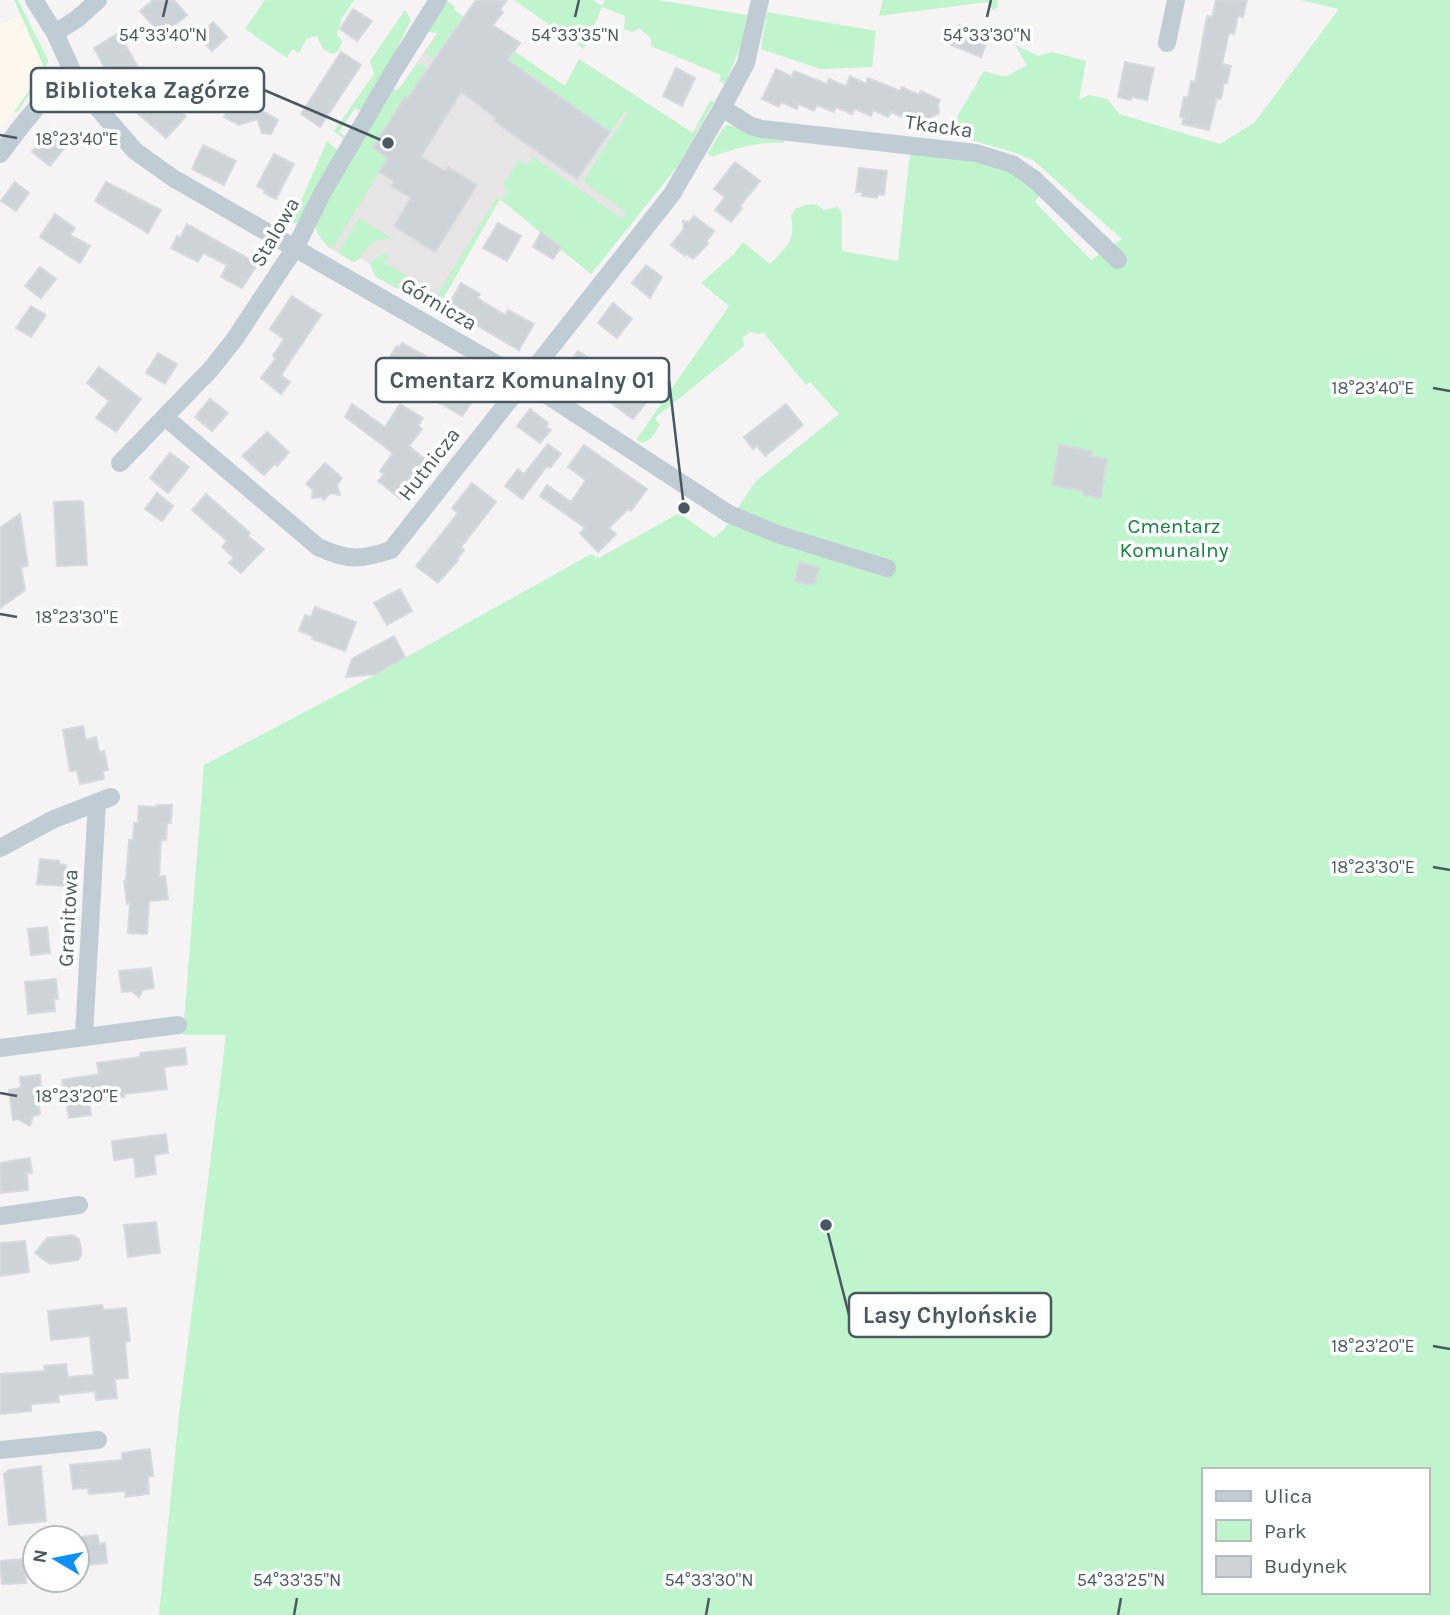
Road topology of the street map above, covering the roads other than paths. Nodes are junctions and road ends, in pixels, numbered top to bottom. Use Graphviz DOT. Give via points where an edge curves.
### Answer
graph roads {
  1 [pos="34,0"];
  2 [pos="98,0"];
  3 [pos="438,0"];
  4 [pos="760,0"];
  5 [pos="1176,0"];
  6 [pos="55,33"];
  7 [pos="1167,43"];
  8 [pos="74,75"];
  9 [pos="722,108"];
  10 [pos="0,154"];
  11 [pos="295,248"];
  12 [pos="1118,260"];
  13 [pos="524,380"];
  14 [pos="166,418"];
  15 [pos="120,463"];
  16 [pos="887,568"];
  17 [pos="0,848"];
  18 [pos="178,1025"];
  19 [pos="85,1036"];
  20 [pos="0,1048"];
  21 [pos="79,1205"];
  22 [pos="0,1216"];
  23 [pos="98,1440"];
  24 [pos="0,1450"];
  1 -- 6 [label="street, Górnicza"];
  2 -- 6 [label="street"];
  3 -- 11 [label="street, Stalowa" via="323,192"];
  4 -- 9 [label="street, Hutnicza" via="746,63"];
  5 -- 7 [label="street"];
  6 -- 8 [label="street, Górnicza"];
  8 -- 10 [label="street" via="33,110"];
  8 -- 11 [label="street, Górnicza" via="109,124 135,150 173,178"];
  9 -- 12 [label="street, Tkacka" via="762,129 976,153 1012,164 1034,179"];
  9 -- 13 [label="street, Hutnicza" via="672,194"];
  11 -- 13 [label="street, Górnicza"];
  11 -- 14 [label="street, Stalowa" via="234,340"];
  13 -- 14 [label="street, Hutnicza" via="391,550 363,559 318,547"];
  13 -- 16 [label="street, Górnicza" via="729,514"];
  14 -- 15 [label="street, Stalowa"];
  17 -- 19 [label="street, Granitowa" via="54,818 104,799"];
  18 -- 19 [label="street"];
  19 -- 20 [label="street"];
  21 -- 22 [label="street"];
  23 -- 24 [label="street"];
}
